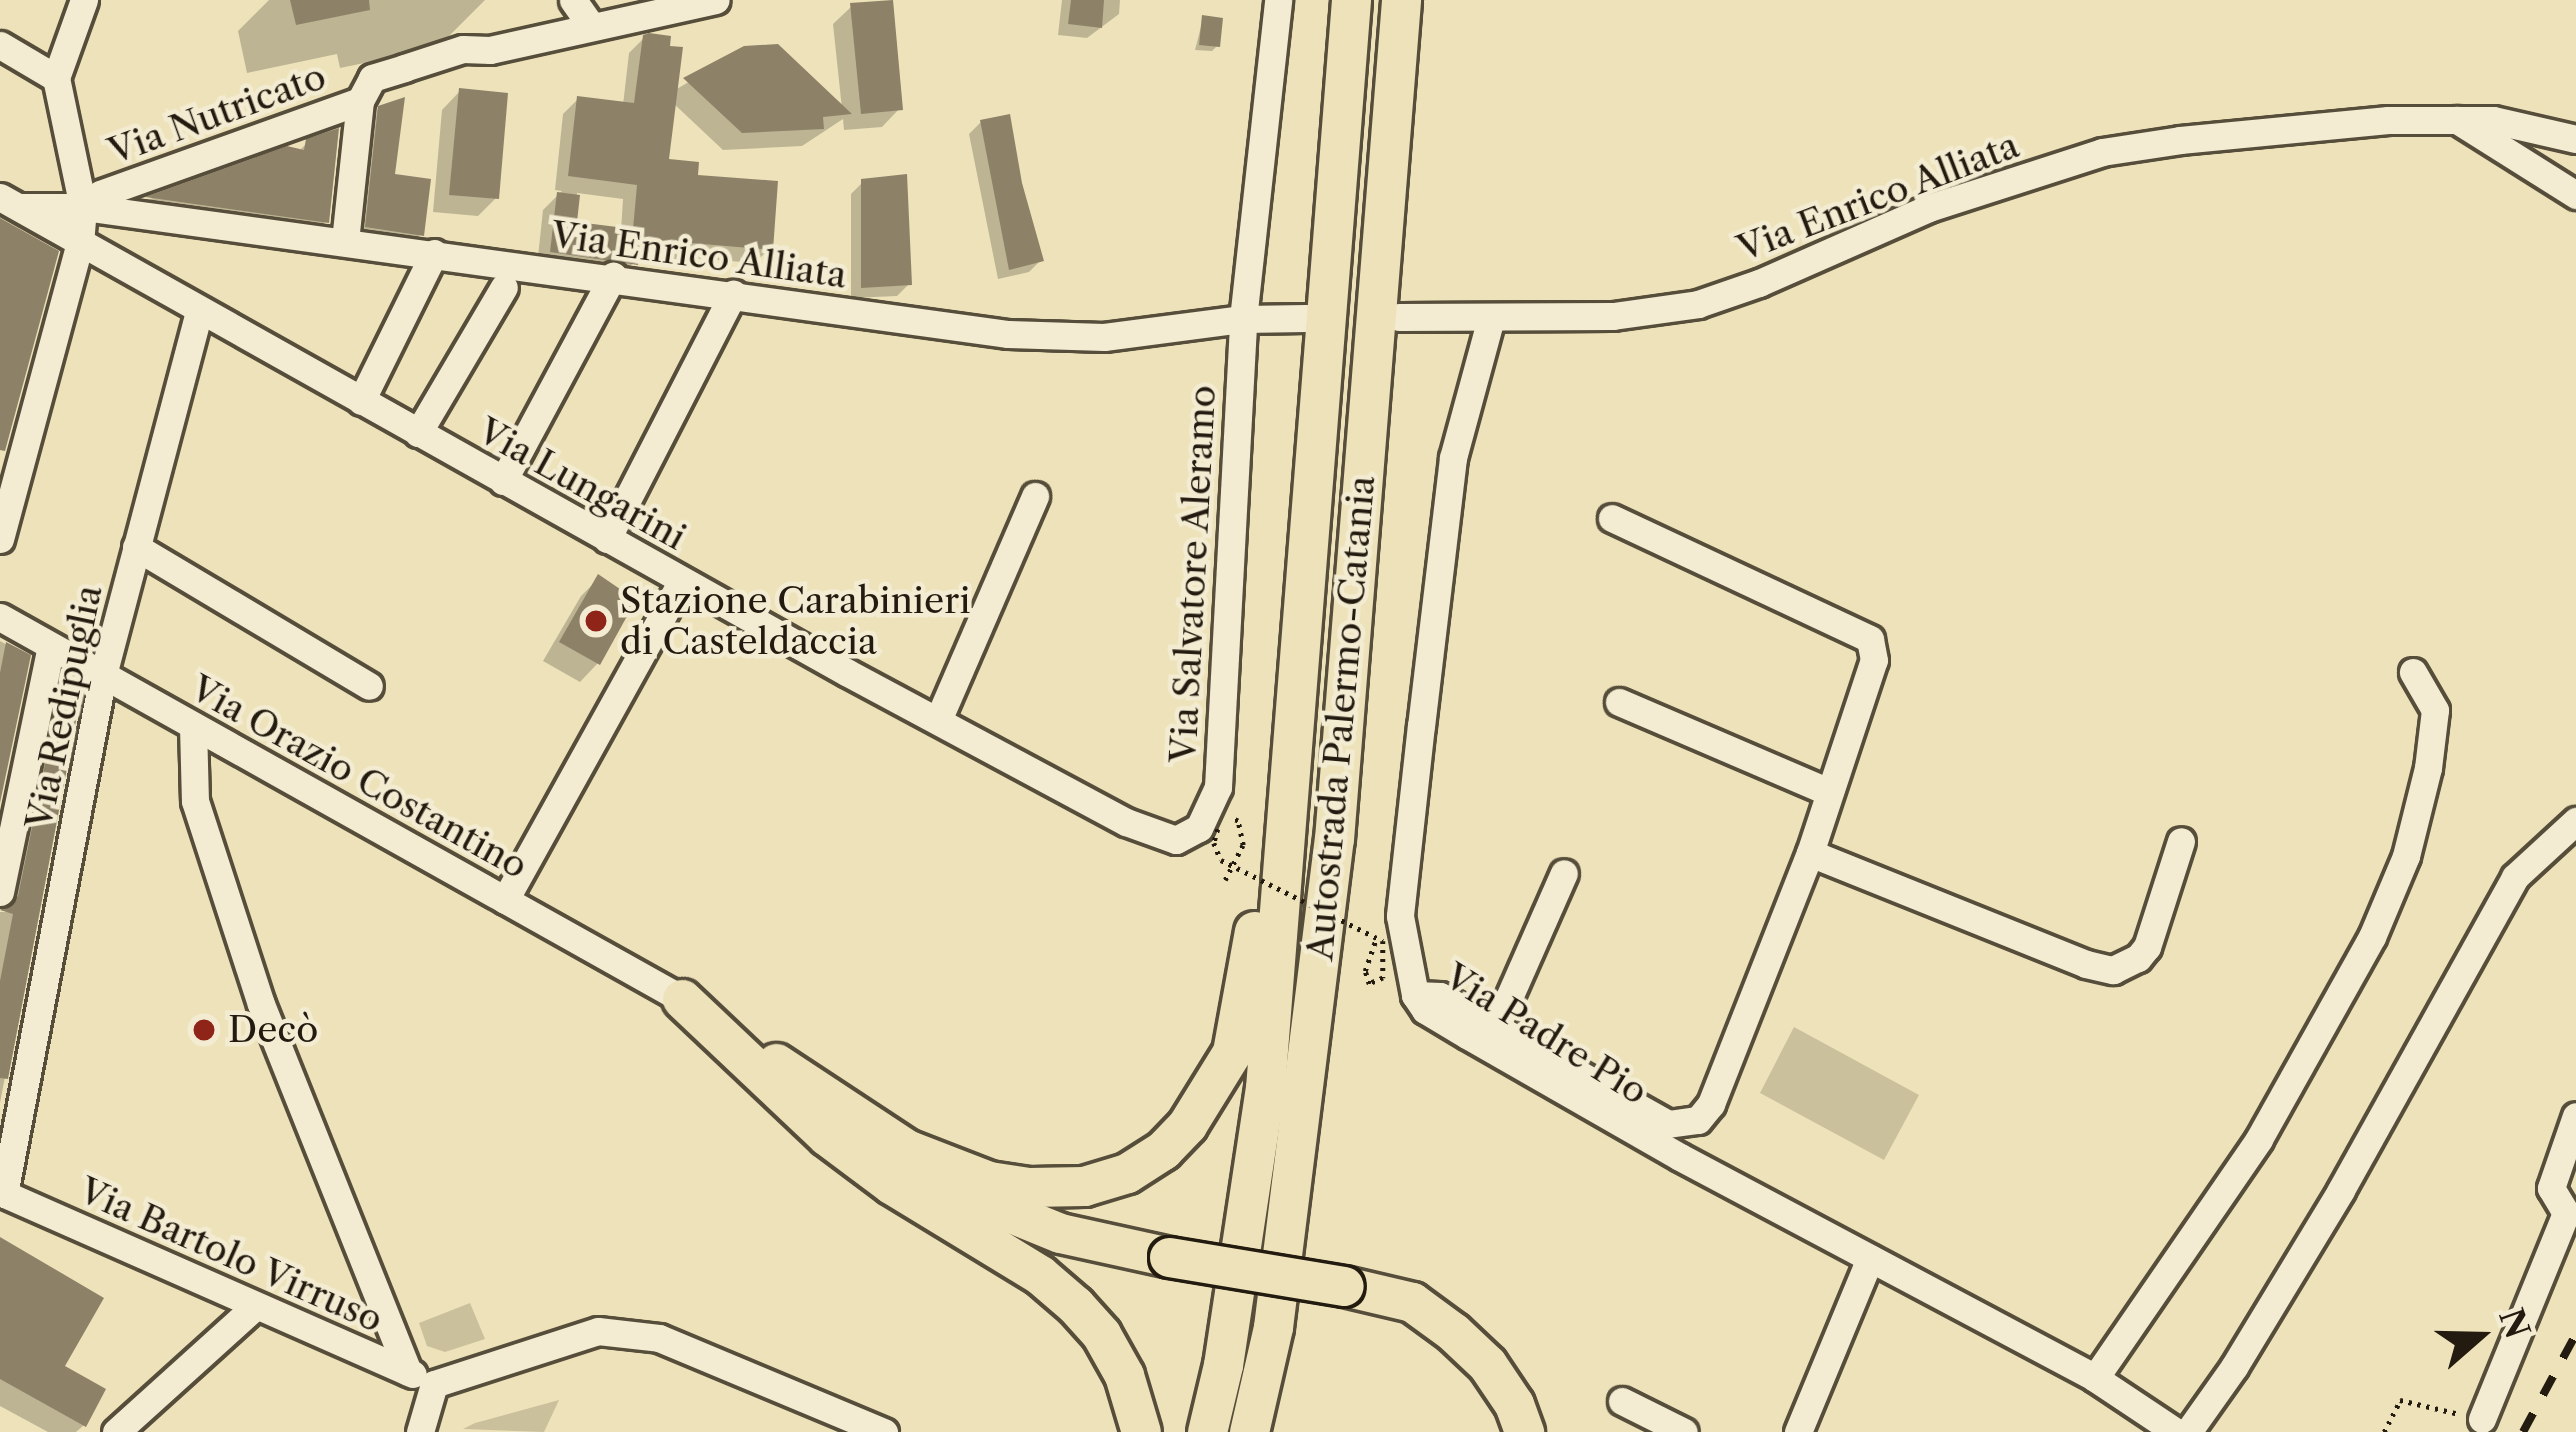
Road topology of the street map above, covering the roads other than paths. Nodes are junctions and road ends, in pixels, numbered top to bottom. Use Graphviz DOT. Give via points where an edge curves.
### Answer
graph roads {
  1 [pos="84,0"];
  2 [pos="573,0"];
  3 [pos="716,0"];
  4 [pos="1278,0"];
  5 [pos="1351,0"];
  6 [pos="1401,0"];
  7 [pos="591,26"];
  8 [pos="0,45"];
  9 [pos="56,78"];
  10 [pos="360,101"];
  11 [pos="2458,120"];
  12 [pos="2576,139"];
  13 [pos="2576,195"];
  14 [pos="8,202"];
  15 [pos="83,207"];
  16 [pos="345,241"];
  17 [pos="80,243"];
  18 [pos="434,253"];
  19 [pos="613,276"];
  20 [pos="504,286"];
  21 [pos="733,294"];
  22 [pos="199,310"];
  23 [pos="1399,317"];
  24 [pos="1306,318"];
  25 [pos="1491,318"];
  26 [pos="1243,319"];
  27 [pos="361,401"];
  28 [pos="1369,416"];
  29 [pos="418,433"];
  30 [pos="503,482"];
  31 [pos="1035,496"];
  32 [pos="1612,518"];
  33 [pos="0,539"];
  34 [pos="607,539"];
  35 [pos="136,548"];
  36 [pos="682,581"];
  37 [pos="1308,600"];
  38 [pos="0,617"];
  39 [pos="51,646"];
  40 [pos="2413,672"];
  41 [pos="103,675"];
  42 [pos="369,686"];
  43 [pos="1619,702"];
  44 [pos="939,718"];
  45 [pos="193,726"];
  46 [pos="1827,791"];
  47 [pos="2576,821"];
  48 [pos="1208,828"];
  49 [pos="2181,841"];
  50 [pos="1810,853"];
  51 [pos="1564,874"];
  52 [pos="0,892"];
  53 [pos="505,900"];
  54 [pos="1415,995"];
  55 [pos="682,999"];
  56 [pos="1496,1027"];
  57 [pos="2576,1116"];
  58 [pos="902,1148"];
  59 [pos="2,1193"];
  60 [pos="1870,1258"];
  61 [pos="254,1307"];
  62 [pos="421,1378"];
  63 [pos="2095,1378"];
  64 [pos="1622,1401"];
  65 [pos="2482,1419"];
  66 [pos="1802,1430"];
  67 [pos="116,1432"];
  68 [pos="420,1432"];
  69 [pos="884,1432"];
  70 [pos="1141,1432"];
  71 [pos="1207,1432"];
  72 [pos="1249,1432"];
  73 [pos="1272,1432"];
  74 [pos="1523,1432"];
  75 [pos="1684,1432"];
  76 [pos="2176,1432"];
  77 [pos="2188,1432"];
  1 -- 9 [label="street"];
  2 -- 7 [label="street"];
  3 -- 7 [label="street, Via Nutricato"];
  4 -- 26 [label="street, Via Salvatore Aleramo"];
  5 -- 37 [label="highway, Autostrada Palermo-Catania"];
  6 -- 28 [label="highway, Autostrada Palermo-Catania"];
  7 -- 10 [label="street, Via Nutricato" via="463,49 372,78"];
  8 -- 9 [label="street"];
  9 -- 15 [label="street"];
  10 -- 15 [label="street, Via Nutricato" via="100,194"];
  10 -- 16 [label="street"];
  11 -- 12 [label="street, Via Enrico Alliata"];
  11 -- 13 [label="street"];
  11 -- 25 [label="street, Via Enrico Alliata" via="2389,120 2102,152 1929,208 1698,304 1613,316"];
  14 -- 15 [label="street, Via Enrico Alliata"];
  14 -- 17 [label="street, Via Lungarini"];
  15 -- 16 [label="street, Via Enrico Alliata"];
  15 -- 17 [label="street"];
  16 -- 18 [label="street, Via Enrico Alliata"];
  17 -- 22 [label="street, Via Lungarini"];
  17 -- 33 [label="street"];
  18 -- 19 [label="street, Via Enrico Alliata"];
  18 -- 27 [label="street"];
  19 -- 21 [label="street, Via Enrico Alliata"];
  19 -- 30 [label="street"];
  20 -- 29 [label="street"];
  21 -- 26 [label="street, Via Enrico Alliata" via="1009,334 1104,338"];
  21 -- 34 [label="street"];
  22 -- 27 [label="street, Via Lungarini"];
  22 -- 35 [label="street, Via Redipuglia"];
  23 -- 25 [label="street, Via Enrico Alliata"];
  24 -- 26 [label="street, Via Enrico Alliata"];
  25 -- 54 [label="street, Via Padre Pio" via="1453,458 1421,725 1400,916"];
  26 -- 48 [label="street, Via Salvatore Aleramo" via="1218,787"];
  27 -- 29 [label="street, Via Lungarini"];
  28 -- 72 [label="highway, Autostrada Palermo-Catania" via="1334,838 1273,1327"];
  28 -- 73 [label="highway" via="1371,557 1354,838 1294,1326"];
  29 -- 30 [label="street, Via Lungarini"];
  30 -- 34 [label="street, Via Lungarini"];
  31 -- 44 [label="street"];
  32 -- 46 [label="street" via="1870,639 1874,659"];
  34 -- 36 [label="street, Via Lungarini"];
  35 -- 41 [label="street, Via Redipuglia"];
  35 -- 42 [label="street"];
  36 -- 44 [label="street, Via Lungarini"];
  36 -- 53 [label="street"];
  37 -- 58 [label="highway" via="1232,1052 1187,1125 1127,1174 1084,1186 989,1181"];
  37 -- 71 [label="highway, Autostrada Palermo-Catania" via="1265,1088"];
  38 -- 39 [label="street, Via Orazio Costantino"];
  39 -- 41 [label="street, Via Orazio Costantino"];
  39 -- 52 [label="street"];
  40 -- 63 [label="street" via="2435,710 2428,768 2406,856 2372,937 2259,1139"];
  41 -- 45 [label="street, Via Orazio Costantino"];
  41 -- 59 [label="street, Via Redipuglia"];
  43 -- 46 [label="street"];
  44 -- 48 [label="street, Via Lungarini" via="1156,837 1176,840"];
  45 -- 53 [label="street, Via Orazio Costantino"];
  45 -- 62 [label="street" via="195,801 254,982"];
  46 -- 50 [label="street"];
  47 -- 77 [label="street" via="2515,877 2342,1190"];
  49 -- 50 [label="street" via="2146,947 2113,970"];
  50 -- 56 [label="street" via="1698,1120 1668,1124"];
  51 -- 56 [label="street"];
  53 -- 55 [label="street, Via Orazio Costantino"];
  54 -- 56 [label="street" via="1440,996"];
  54 -- 60 [label="street, Via Padre Pio" via="1467,1035"];
  55 -- 58 [label="highway"];
  55 -- 70 [label="highway" via="827,1136 1075,1305 1124,1376"];
  57 -- 65 [label="street" via="2551,1188 2566,1213"];
  58 -- 74 [label="highway, bridge" via="991,1205 1060,1233 1412,1302 1487,1364"];
  59 -- 61 [label="street, Via Bartolo Virruso"];
  60 -- 63 [label="street, Via Padre Pio"];
  60 -- 66 [label="street"];
  61 -- 62 [label="street, Via Bartolo Virruso"];
  61 -- 67 [label="street"];
  62 -- 68 [label="street"];
  62 -- 69 [label="street" via="598,1331 658,1338"];
  63 -- 76 [label="street, Via Padre Pio"];
  64 -- 75 [label="street"];
}
